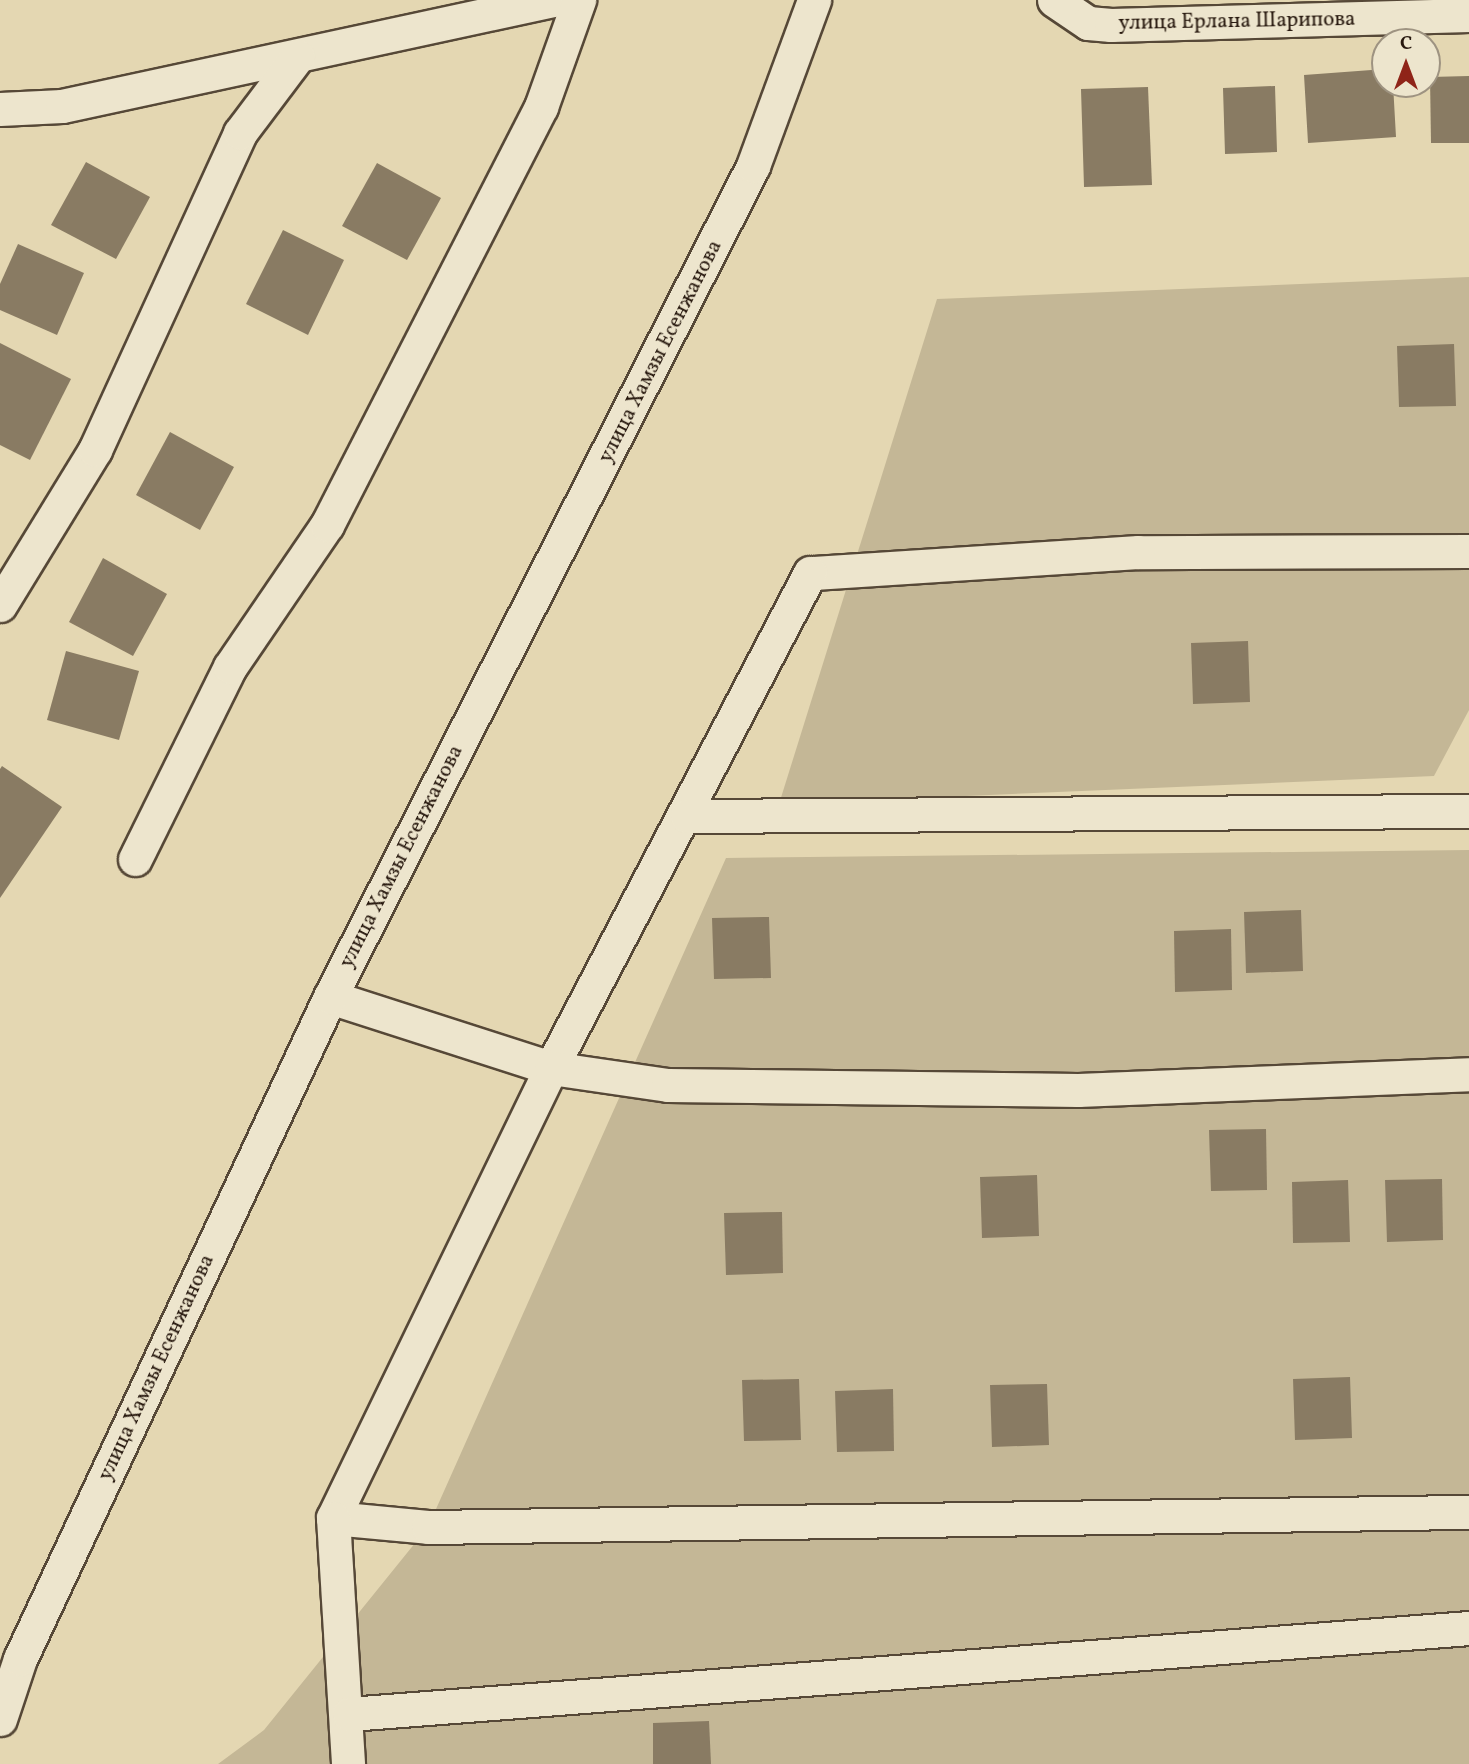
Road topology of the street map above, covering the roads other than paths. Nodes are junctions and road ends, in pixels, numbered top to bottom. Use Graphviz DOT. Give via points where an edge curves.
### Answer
graph roads {
  1 [pos="554,0"];
  2 [pos="579,0"];
  3 [pos="814,0"];
  4 [pos="1054,0"];
  5 [pos="1469,15"];
  6 [pos="298,56"];
  7 [pos="0,109"];
  8 [pos="1469,551"];
  9 [pos="0,606"];
  10 [pos="1469,811"];
  11 [pos="687,816"];
  12 [pos="135,859"];
  13 [pos="330,997"];
  14 [pos="551,1068"];
  15 [pos="1469,1074"];
  16 [pos="1469,1512"];
  17 [pos="332,1518"];
  18 [pos="1469,1628"];
  19 [pos="349,1714"];
  20 [pos="0,1719"];
  21 [pos="348,1764"];
  1 -- 6 [label="street"];
  2 -- 12 [label="street" via="541,107 327,525 230,667"];
  3 -- 13 [label="street, улица Хамзы Есенжанова" via="753,166"];
  4 -- 5 [label="street, улица Ерлана Шарипова" via="1087,23 1111,24"];
  6 -- 7 [label="street" via="62,106"];
  6 -- 9 [label="street" via="240,133 95,450"];
  8 -- 11 [label="street" via="1138,552 810,573"];
  10 -- 11 [label="street"];
  11 -- 14 [label="street"];
  13 -- 14 [label="street"];
  13 -- 20 [label="street, улица Хамзы Есенжанова" via="20,1659"];
  14 -- 15 [label="street" via="668,1085 1078,1090"];
  14 -- 17 [label="street"];
  16 -- 17 [label="street" via="428,1527"];
  17 -- 19 [label="street"];
  18 -- 19 [label="street"];
  19 -- 21 [label="street"];
}
